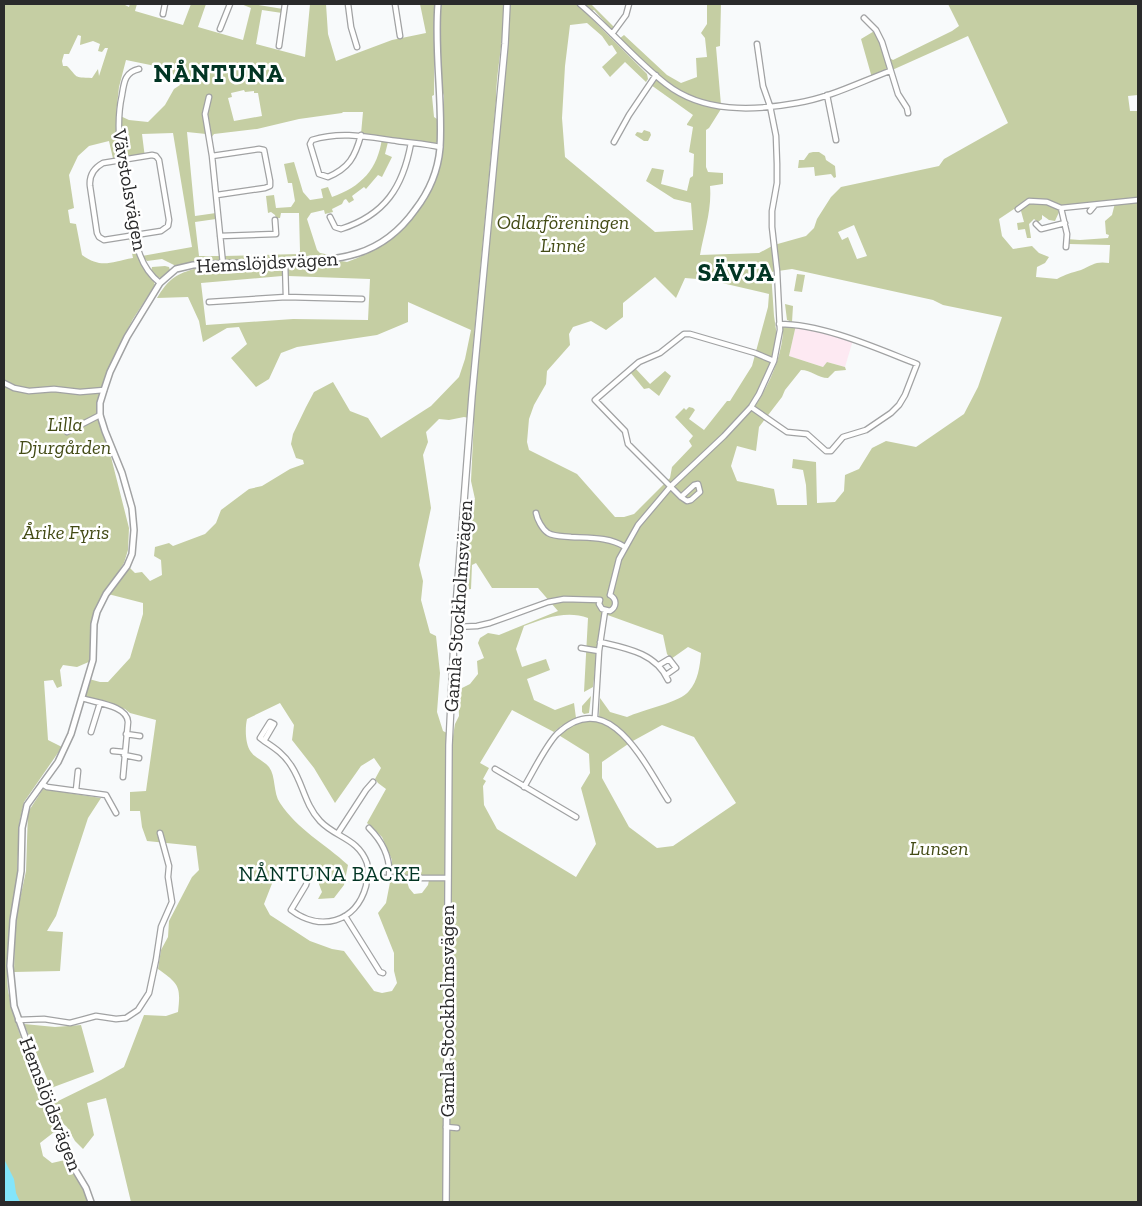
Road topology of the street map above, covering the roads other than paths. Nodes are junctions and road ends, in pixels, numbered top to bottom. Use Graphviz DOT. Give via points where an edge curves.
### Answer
graph roads {
  1 [pos="165,4"];
  2 [pos="230,4"];
  3 [pos="285,4"];
  4 [pos="348,4"];
  5 [pos="395,4"];
  6 [pos="438,4"];
  7 [pos="506,4"];
  8 [pos="580,4"];
  9 [pos="629,4"];
  10 [pos="163,14"];
  11 [pos="864,18"];
  12 [pos="220,29"];
  13 [pos="612,34"];
  14 [pos="400,36"];
  15 [pos="757,44"];
  16 [pos="279,46"];
  17 [pos="358,47"];
  18 [pos="139,69"];
  19 [pos="890,71"];
  20 [pos="656,75"];
  21 [pos="826,95"];
  22 [pos="209,97"];
  23 [pos="770,106"];
  24 [pos="908,113"];
  25 [pos="361,135"];
  26 [pos="836,140"];
  27 [pos="614,142"];
  28 [pos="412,143"];
  29 [pos="440,147"];
  30 [pos="212,156"];
  31 [pos="122,159"];
  32 [pos="217,194"];
  33 [pos="1138,200"];
  34 [pos="1095,205"];
  35 [pos="1061,208"];
  36 [pos="1018,209"];
  37 [pos="1090,211"];
  38 [pos="330,217"];
  39 [pos="275,220"];
  40 [pos="1065,223"];
  41 [pos="1036,224"];
  42 [pos="135,235"];
  43 [pos="220,236"];
  44 [pos="1066,247"];
  45 [pos="285,262"];
  46 [pos="223,264"];
  47 [pos="160,283"];
  48 [pos="286,297"];
  49 [pos="362,299"];
  50 [pos="209,302"];
  51 [pos="779,324"];
  52 [pos="774,361"];
  53 [pos="4,383"];
  54 [pos="104,390"];
  55 [pos="751,407"];
  56 [pos="100,415"];
  57 [pos="67,432"];
  58 [pos="671,486"];
  59 [pos="681,497"];
  60 [pos="536,513"];
  61 [pos="625,546"];
  62 [pos="610,595"];
  63 [pos="600,600"];
  64 [pos="605,610"];
  65 [pos="455,626"];
  66 [pos="600,642"];
  67 [pos="581,648"];
  68 [pos="599,651"];
  69 [pos="659,665"];
  70 [pos="666,674"];
  71 [pos="668,680"];
  72 [pos="82,698"];
  73 [pos="100,704"];
  74 [pos="595,717"];
  75 [pos="91,732"];
  76 [pos="126,734"];
  77 [pos="140,736"];
  78 [pos="264,741"];
  79 [pos="113,751"];
  80 [pos="124,754"];
  81 [pos="139,758"];
  82 [pos="495,769"];
  83 [pos="78,771"];
  84 [pos="123,777"];
  85 [pos="373,782"];
  86 [pos="42,784"];
  87 [pos="524,787"];
  88 [pos="76,790"];
  89 [pos="668,800"];
  90 [pos="116,813"];
  91 [pos="576,817"];
  92 [pos="369,828"];
  93 [pos="160,833"];
  94 [pos="338,833"];
  95 [pos="308,878"];
  96 [pos="368,878"];
  97 [pos="389,878"];
  98 [pos="448,878"];
  99 [pos="345,916"];
  100 [pos="383,973"];
  101 [pos="18,1020"];
  102 [pos="446,1127"];
  103 [pos="457,1128"];
  104 [pos="91,1202"];
  105 [pos="446,1202"];
  1 -- 10 [label="street"];
  2 -- 12 [label="street"];
  3 -- 16 [label="street"];
  4 -- 17 [label="street"];
  5 -- 14 [label="street"];
  6 -- 29 [label="street, Hemslöjdsvägen"];
  7 -- 65 [label="main road, Gamla Stockholmsvägen"];
  8 -- 13 [label="street"];
  9 -- 13 [label="street"];
  11 -- 19 [label="street" via="882,42"];
  13 -- 20 [label="street"];
  15 -- 23 [label="street" via="763,86"];
  18 -- 31 [label="street, Vävstolsvägen" via="128,74 118,112"];
  19 -- 21 [label="street"];
  19 -- 24 [label="street"];
  20 -- 23 [label="street" via="676,92 698,102 728,108"];
  20 -- 27 [label="street"];
  21 -- 23 [label="street"];
  21 -- 26 [label="street"];
  22 -- 30 [label="street" via="205,114"];
  23 -- 51 [label="street" via="776,136 777,183 772,227"];
  25 -- 25 [label="street" via="329,135 312,140 310,146 319,174 328,177 343,170 352,159"];
  25 -- 28 [label="street"];
  28 -- 29 [label="street"];
  28 -- 38 [label="street" via="402,178 376,211 341,229 335,227"];
  29 -- 45 [label="street, Hemslöjdsvägen" via="435,171 421,202 404,224 385,240 347,257"];
  30 -- 32 [label="street"];
  30 -- 32 [label="street" via="264,150 270,181 270,186 265,188"];
  31 -- 42 [label="street, Vävstolsvägen"];
  31 -- 42 [label="street" via="97,166 89,180 97,233 104,240"];
  31 -- 42 [label="street" via="152,155 159,160 169,223 164,230"];
  32 -- 43 [label="street"];
  33 -- 34 [label="street"];
  34 -- 35 [label="street"];
  34 -- 37 [label="street"];
  35 -- 36 [label="street" via="1036,200"];
  35 -- 40 [label="street"];
  39 -- 43 [label="street" via="276,234"];
  40 -- 41 [label="street" via="1041,229"];
  40 -- 44 [label="street"];
  42 -- 47 [label="street, Vävstolsvägen" via="143,263"];
  43 -- 46 [label="street"];
  45 -- 46 [label="street, Hemslöjdsvägen"];
  45 -- 48 [label="street"];
  46 -- 47 [label="street, Hemslöjdsvägen" via="176,269"];
  47 -- 54 [label="street, Hemslöjdsvägen" via="127,337"];
  48 -- 49 [label="street"];
  48 -- 50 [label="street"];
  51 -- 52 [label="street"];
  51 -- 55 [label="street" via="803,326 853,340 917,364 904,395 891,413 866,430 843,437 831,451 807,434 787,432"];
  52 -- 55 [label="street"];
  52 -- 58 [label="street" via="684,334 660,353 639,362 595,400 625,431 628,444"];
  53 -- 54 [label="street" via="29,391"];
  54 -- 56 [label="street, Hemslöjdsvägen"];
  55 -- 58 [label="street"];
  56 -- 57 [label="street"];
  56 -- 72 [label="street, Hemslöjdsvägen" via="126,487 134,541 130,560 97,612 93,660"];
  58 -- 59 [label="street"];
  58 -- 61 [label="street"];
  60 -- 61 [label="street" via="548,533 556,536 604,539"];
  61 -- 62 [label="street"];
  62 -- 63 [label="street"];
  62 -- 64 [label="street" via="615,599 615,605 610,611"];
  63 -- 64 [label="street" via="600,606"];
  63 -- 65 [label="street" via="564,599 490,623"];
  64 -- 66 [label="street"];
  65 -- 98 [label="main road, Gamla Stockholmsvägen" via="449,745"];
  66 -- 68 [label="street"];
  66 -- 69 [label="street" via="645,655"];
  67 -- 68 [label="street"];
  68 -- 74 [label="street"];
  69 -- 70 [label="street"];
  69 -- 70 [label="street" via="668,659 675,665 676,668"];
  70 -- 71 [label="street"];
  72 -- 73 [label="street"];
  72 -- 86 [label="street, Hemslöjdsvägen" via="65,749"];
  73 -- 75 [label="street"];
  73 -- 76 [label="street" via="121,710 126,715"];
  74 -- 87 [label="street" via="581,720 557,734"];
  74 -- 89 [label="street" via="619,730 631,742"];
  76 -- 77 [label="street"];
  76 -- 80 [label="street"];
  78 -- 94 [label="street" via="279,751 292,766 315,815"];
  79 -- 80 [label="street"];
  80 -- 81 [label="street"];
  80 -- 84 [label="street"];
  82 -- 87 [label="street"];
  83 -- 88 [label="street"];
  85 -- 94 [label="street"];
  86 -- 88 [label="street"];
  86 -- 101 [label="street, Hemslöjdsvägen" via="32,797 22,828 10,979"];
  87 -- 91 [label="street"];
  88 -- 90 [label="street" via="106,794"];
  92 -- 97 [label="street" via="386,852"];
  93 -- 101 [label="street" via="169,866 172,902 161,927 149,993 138,1010 126,1018 96,1016 70,1023"];
  94 -- 96 [label="street" via="361,850 368,865"];
  95 -- 99 [label="street" via="291,910 313,922"];
  96 -- 97 [label="street"];
  96 -- 99 [label="street" via="359,901"];
  97 -- 98 [label="street"];
  98 -- 102 [label="main road, Gamla Stockholmsvägen"];
  99 -- 100 [label="street"];
  101 -- 104 [label="street, Hemslöjdsvägen" via="68,1158"];
  102 -- 103 [label="street"];
  102 -- 105 [label="main road, Gamla Stockholmsvägen"];
}
